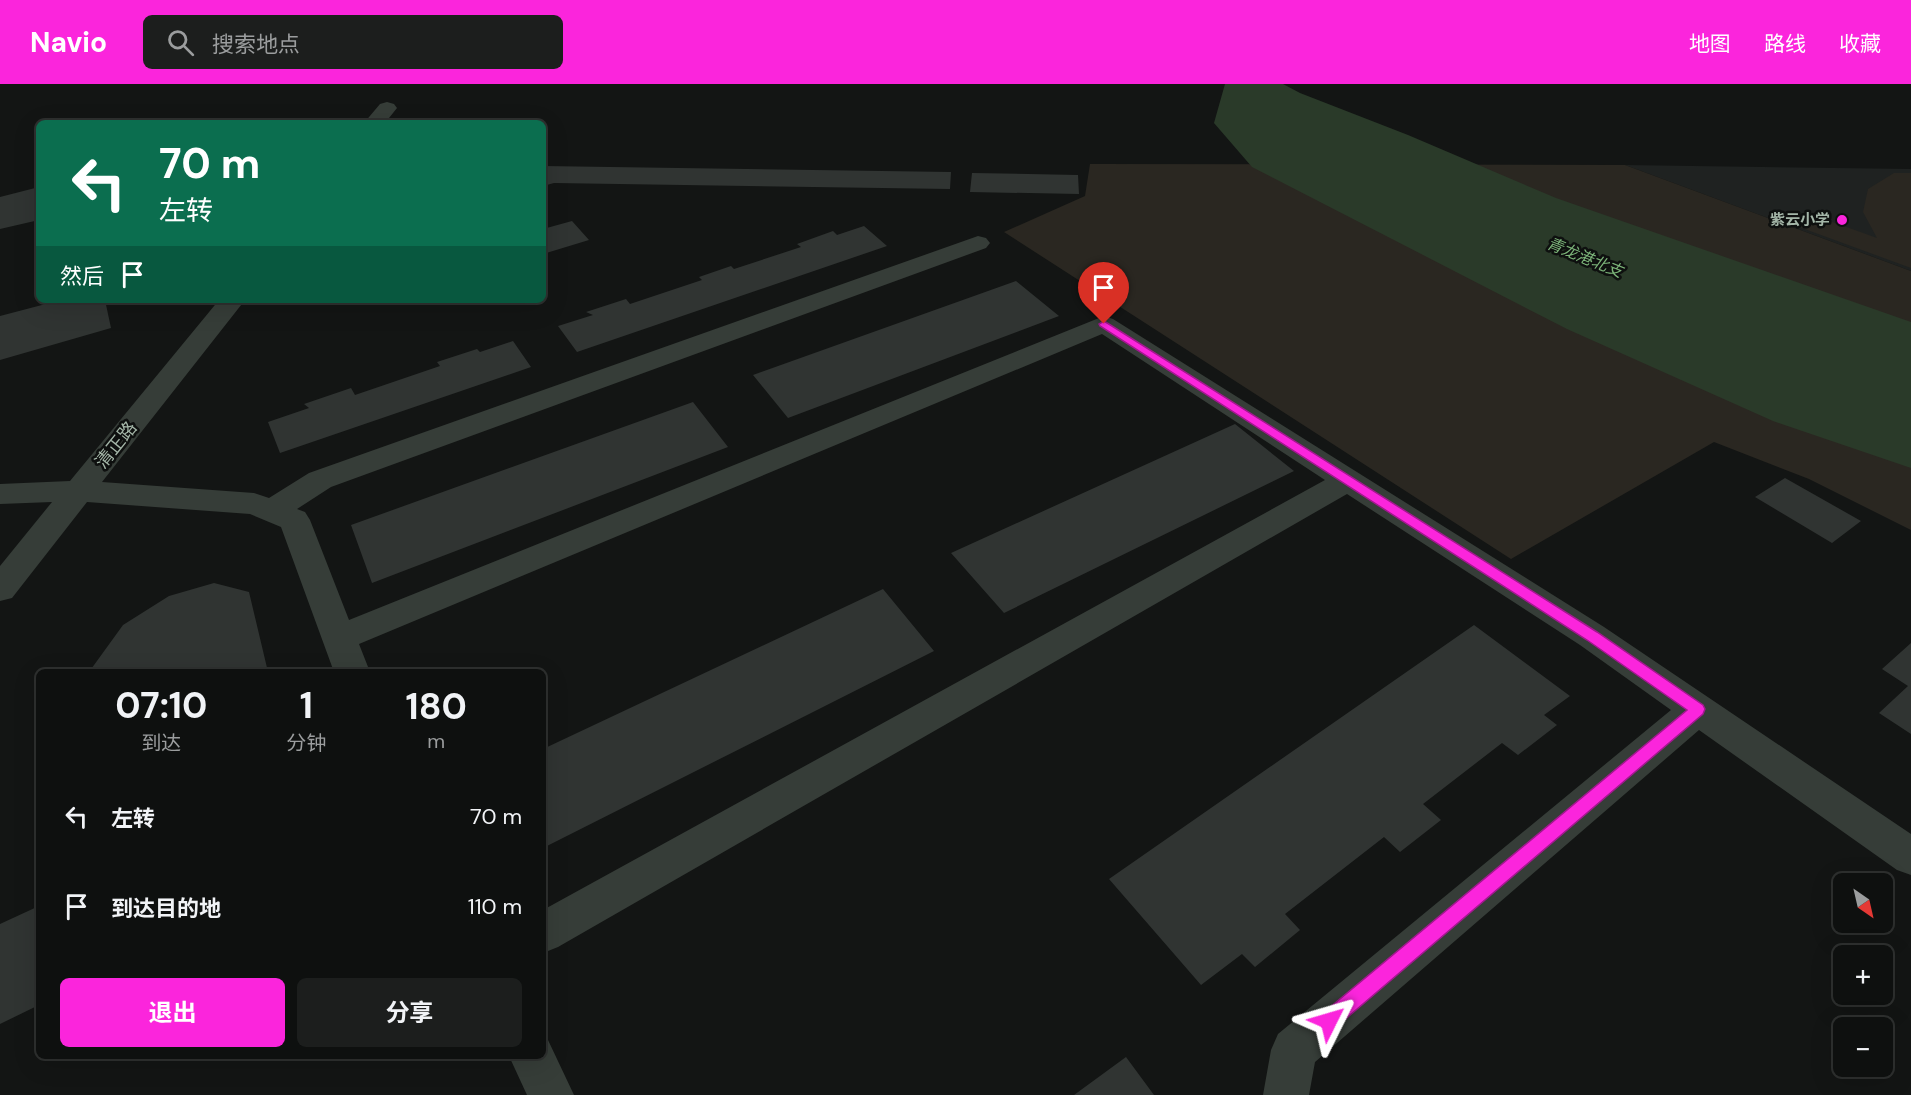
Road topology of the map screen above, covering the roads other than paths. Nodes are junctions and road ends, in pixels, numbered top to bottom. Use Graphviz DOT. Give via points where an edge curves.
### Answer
graph roads {
  1 [pos="978,243"];
  2 [pos="230,303"];
  3 [pos="1348,480"];
  4 [pos="79,491"];
  5 [pos="0,494"];
  6 [pos="272,511"];
  7 [pos="0,589"];
  8 [pos="339,638"];
  9 [pos="351,669"];
  10 [pos="1698,709"];
  11 [pos="1911,857"];
  12 [pos="546,931"];
  13 [pos="533,1059"];
  14 [pos="551,1095"];
  15 [pos="1286,1095"];
  1 -- 6 [label="street" via="320,480"];
  2 -- 4 [label="street, 清正路"];
  3 -- 8 [label="street" via="1104,324"];
  3 -- 10 [label="street" via="1592,636"];
  3 -- 12 [label="street"];
  4 -- 5 [label="street"];
  4 -- 6 [label="street" via="254,504"];
  4 -- 7 [label="street, 清正路"];
  6 -- 8 [label="street" via="294,520"];
  8 -- 9 [label="street"];
  10 -- 11 [label="street"];
  10 -- 15 [label="street" via="1294,1050"];
  13 -- 14 [label="street"];
}
